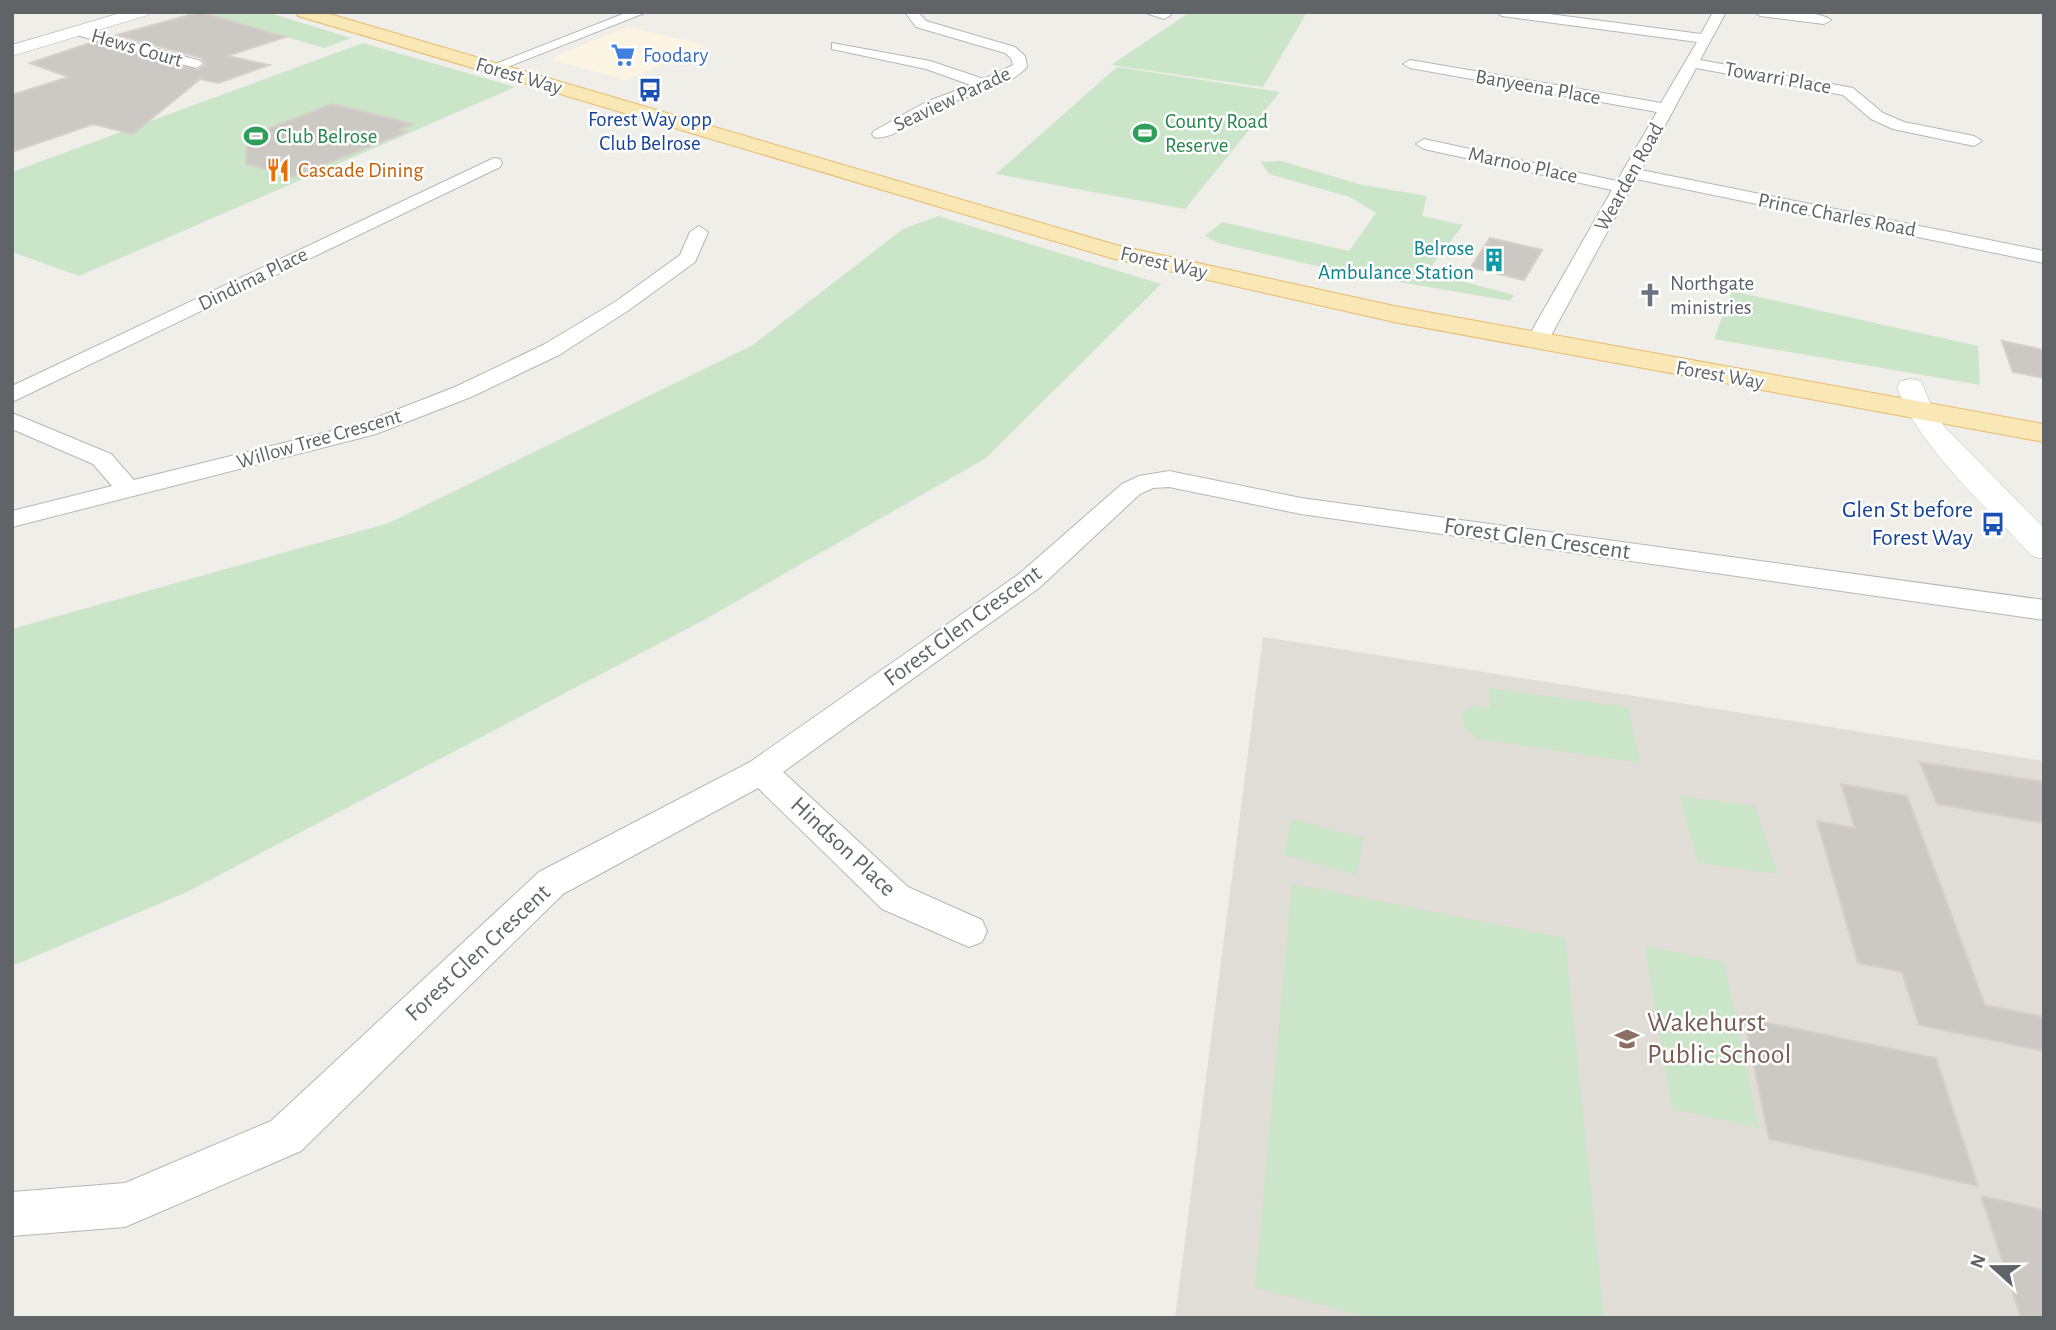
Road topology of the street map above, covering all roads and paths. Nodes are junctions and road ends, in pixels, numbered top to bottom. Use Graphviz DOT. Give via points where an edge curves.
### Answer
graph roads {
  1 [pos="142,12"];
  2 [pos="304,12"];
  3 [pos="354,12"];
  4 [pos="641,12"];
  5 [pos="911,12"];
  6 [pos="1149,12"];
  7 [pos="1502,12"];
  8 [pos="1720,12"];
  9 [pos="1760,12"];
  10 [pos="1164,15"];
  11 [pos="1824,20"];
  12 [pos="78,32"];
  13 [pos="1706,39"];
  14 [pos="837,46"];
  15 [pos="12,51"];
  16 [pos="517,59"];
  17 [pos="1694,63"];
  18 [pos="196,64"];
  19 [pos="1410,64"];
  20 [pos="492,68"];
  21 [pos="983,84"];
  22 [pos="1667,109"];
  23 [pos="880,134"];
  24 [pos="1974,141"];
  25 [pos="1424,144"];
  26 [pos="494,163"];
  27 [pos="1626,180"];
  28 [pos="1095,224"];
  29 [pos="699,232"];
  30 [pos="1121,232"];
  31 [pos="2044,257"];
  32 [pos="1542,332"];
  33 [pos="12,395"];
  34 [pos="1915,398"];
  35 [pos="2044,411"];
  36 [pos="12,420"];
  37 [pos="2044,433"];
  38 [pos="128,489"];
  39 [pos="12,519"];
  40 [pos="2044,548"];
  41 [pos="2044,610"];
  42 [pos="761,771"];
  43 [pos="969,931"];
  44 [pos="12,1214"];
  1 -- 12 [label="street"];
  2 -- 20 [label="main road, Forest Way"];
  3 -- 16 [label="main road, Forest Way"];
  4 -- 16 [label="street"];
  5 -- 21 [label="street, Seaview Parade" via="921,24 1018,56 1020,67"];
  6 -- 10 [label="street"];
  7 -- 13 [label="street"];
  8 -- 13 [label="street, Wearden Road"];
  9 -- 11 [label="street"];
  12 -- 15 [label="street"];
  12 -- 18 [label="street, Hews Court"];
  13 -- 17 [label="street, Wearden Road"];
  14 -- 21 [label="street" via="930,65"];
  16 -- 20 [label="street"];
  16 -- 28 [label="main road, Forest Way"];
  17 -- 22 [label="street, Wearden Road"];
  17 -- 24 [label="street, Towarri Place" via="1848,91 1877,116 1899,126"];
  19 -- 22 [label="street, Banyeena Place"];
  20 -- 32 [label="main road, Forest Way" via="1111,251 1394,314"];
  21 -- 23 [label="street, Seaview Parade"];
  22 -- 27 [label="street, Wearden Road"];
  25 -- 27 [label="street, Marnoo Place"];
  26 -- 33 [label="street, Dindima Place"];
  27 -- 31 [label="street, Prince Charles Road"];
  27 -- 32 [label="street, Wearden Road"];
  29 -- 38 [label="street, Willow Tree Crescent" via="688,258 622,306 551,350 463,392 368,429"];
  30 -- 32 [label="main road, Forest Way"];
  32 -- 34 [label="main road, Forest Way"];
  34 -- 35 [label="main road, Forest Way"];
  34 -- 37 [label="main road, Forest Way"];
  34 -- 40 [label="street" via="1934,432"];
  36 -- 38 [label="street" via="102,459"];
  38 -- 39 [label="street, Willow Tree Crescent"];
  41 -- 42 [label="street, Forest Glen Crescent" via="1301,506 1169,479 1149,481 1131,489 1029,581"];
  42 -- 43 [label="street, Hindson Place" via="895,898"];
  42 -- 44 [label="street, Forest Glen Crescent" via="551,883 286,1136 125,1205"];
}
